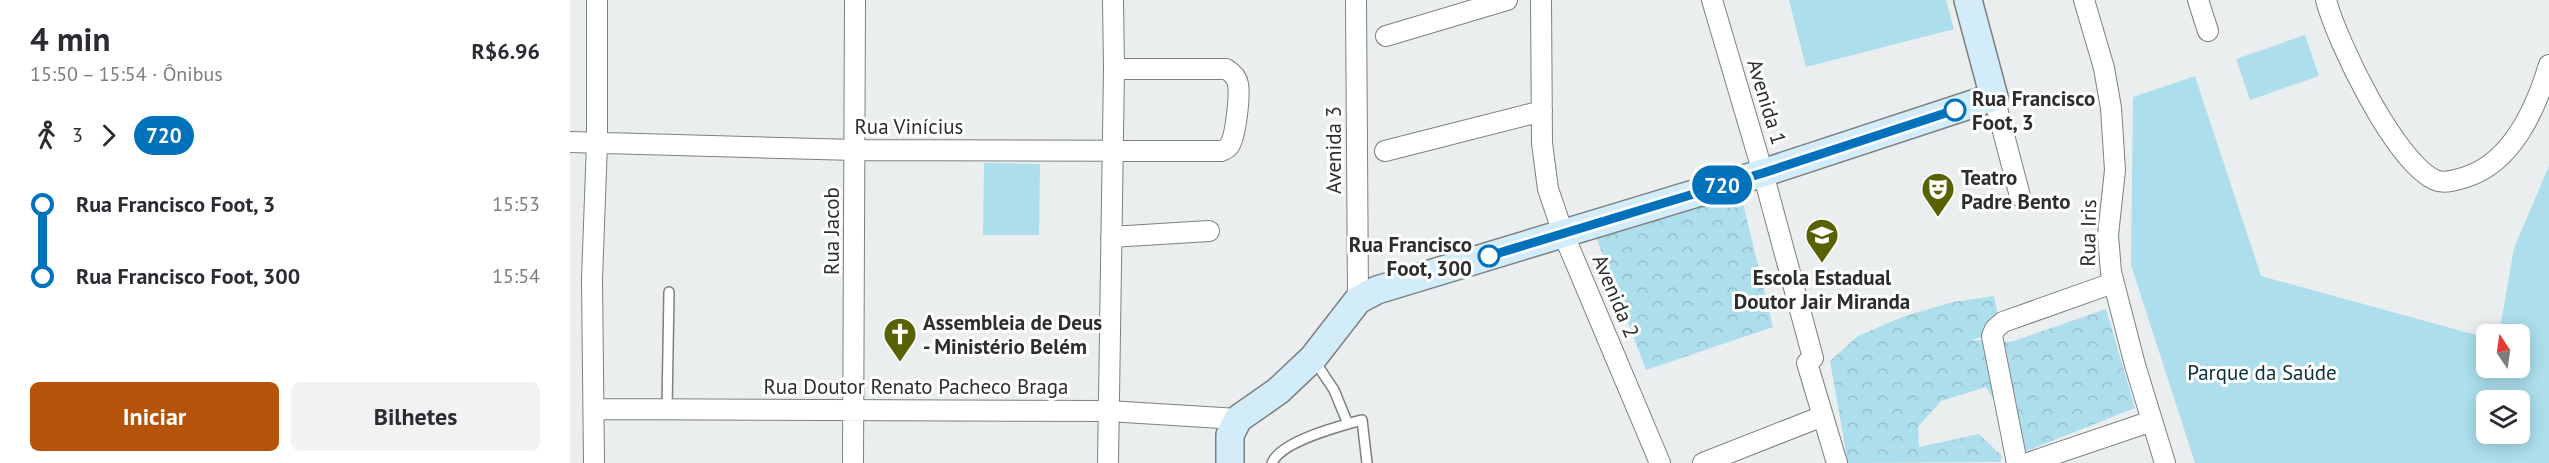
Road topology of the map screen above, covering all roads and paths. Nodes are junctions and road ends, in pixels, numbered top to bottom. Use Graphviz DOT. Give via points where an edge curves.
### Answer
graph roads {
  1 [pos="597,0"];
  2 [pos="855,0"];
  3 [pos="1113,0"];
  4 [pos="1356,0"];
  5 [pos="1507,0"];
  6 [pos="1541,0"];
  7 [pos="1712,0"];
  8 [pos="1968,0"];
  9 [pos="2084,0"];
  10 [pos="2198,0"];
  11 [pos="2326,0"];
  12 [pos="2208,31"];
  13 [pos="1386,36"];
  14 [pos="2549,65"];
  15 [pos="1114,69"];
  16 [pos="1994,97"];
  17 [pos="1542,111"];
  18 [pos="570,142"];
  19 [pos="597,143"];
  20 [pos="1112,149"];
  21 [pos="855,150"];
  22 [pos="1385,151"];
  23 [pos="1763,173"];
  24 [pos="2020,196"];
  25 [pos="1209,231"];
  26 [pos="1563,233"];
  27 [pos="1111,237"];
  28 [pos="2114,283"];
  29 [pos="669,292"];
  30 [pos="1358,300"];
  31 [pos="1313,358"];
  32 [pos="667,408"];
  33 [pos="594,409"];
  34 [pos="854,410"];
  35 [pos="1108,411"];
  36 [pos="1823,416"];
  37 [pos="1238,419"];
  38 [pos="2152,421"];
  39 [pos="1348,424"];
  40 [pos="594,463"];
  41 [pos="853,463"];
  42 [pos="1108,463"];
  43 [pos="1230,463"];
  44 [pos="1272,463"];
  45 [pos="1367,463"];
  46 [pos="1660,463"];
  47 [pos="1703,463"];
  48 [pos="1837,463"];
  49 [pos="2017,463"];
  50 [pos="2028,463"];
  51 [pos="2165,463"];
  1 -- 19 [label="street"];
  2 -- 21 [label="street, Rua Jacob"];
  3 -- 15 [label="street"];
  4 -- 30 [label="street, Avenida 3"];
  5 -- 13 [label="street"];
  6 -- 17 [label="street, Avenida 2"];
  7 -- 23 [label="street, Avenida 1"];
  8 -- 16 [label="street"];
  9 -- 28 [label="street, Rua Iris" via="2111,108 2115,170 2108,235"];
  10 -- 12 [label="street"];
  11 -- 14 [label="street" via="2346,57 2373,103 2412,161 2438,182 2478,173 2498,158 2524,126 2540,96"];
  15 -- 20 [label="street"];
  15 -- 20 [label="street, Rua Vinícius" via="1226,69 1238,83 1228,148"];
  16 -- 23 [label="street"];
  16 -- 24 [label="street"];
  17 -- 22 [label="street"];
  17 -- 26 [label="street, Avenida 2" via="1548,189"];
  18 -- 19 [label="street, Rua Vinícius"];
  19 -- 21 [label="street, Rua Vinícius"];
  19 -- 33 [label="street" via="592,279"];
  20 -- 21 [label="street, Rua Vinícius"];
  20 -- 27 [label="street"];
  21 -- 34 [label="street, Rua Jacob"];
  23 -- 26 [label="street"];
  23 -- 36 [label="street, Avenida 1"];
  25 -- 27 [label="street"];
  26 -- 30 [label="street" via="1377,290"];
  26 -- 46 [label="street, Avenida 2"];
  27 -- 35 [label="street"];
  28 -- 38 [label="street, Rua Iris"];
  28 -- 49 [label="street" via="2003,322 1995,329 1992,336"];
  29 -- 32 [label="lane"];
  30 -- 31 [label="street"];
  31 -- 37 [label="street" via="1278,391"];
  31 -- 39 [label="lane" via="1334,390"];
  32 -- 33 [label="street, Rua Doutor Renato Pacheco Braga"];
  32 -- 34 [label="street, Rua Doutor Renato Pacheco Braga"];
  33 -- 40 [label="street"];
  34 -- 35 [label="street, Rua Doutor Renato Pacheco Braga"];
  34 -- 41 [label="street, Rua Jacob"];
  35 -- 37 [label="street, Rua Doutor Renato Pacheco Braga"];
  35 -- 42 [label="street"];
  36 -- 47 [label="street"];
  36 -- 48 [label="street, Avenida 1"];
  37 -- 43 [label="street" via="1230,435"];
  38 -- 50 [label="street"];
  38 -- 51 [label="street, Rua Iris"];
  39 -- 44 [label="lane" via="1282,450"];
  39 -- 45 [label="lane" via="1362,420"];
}
